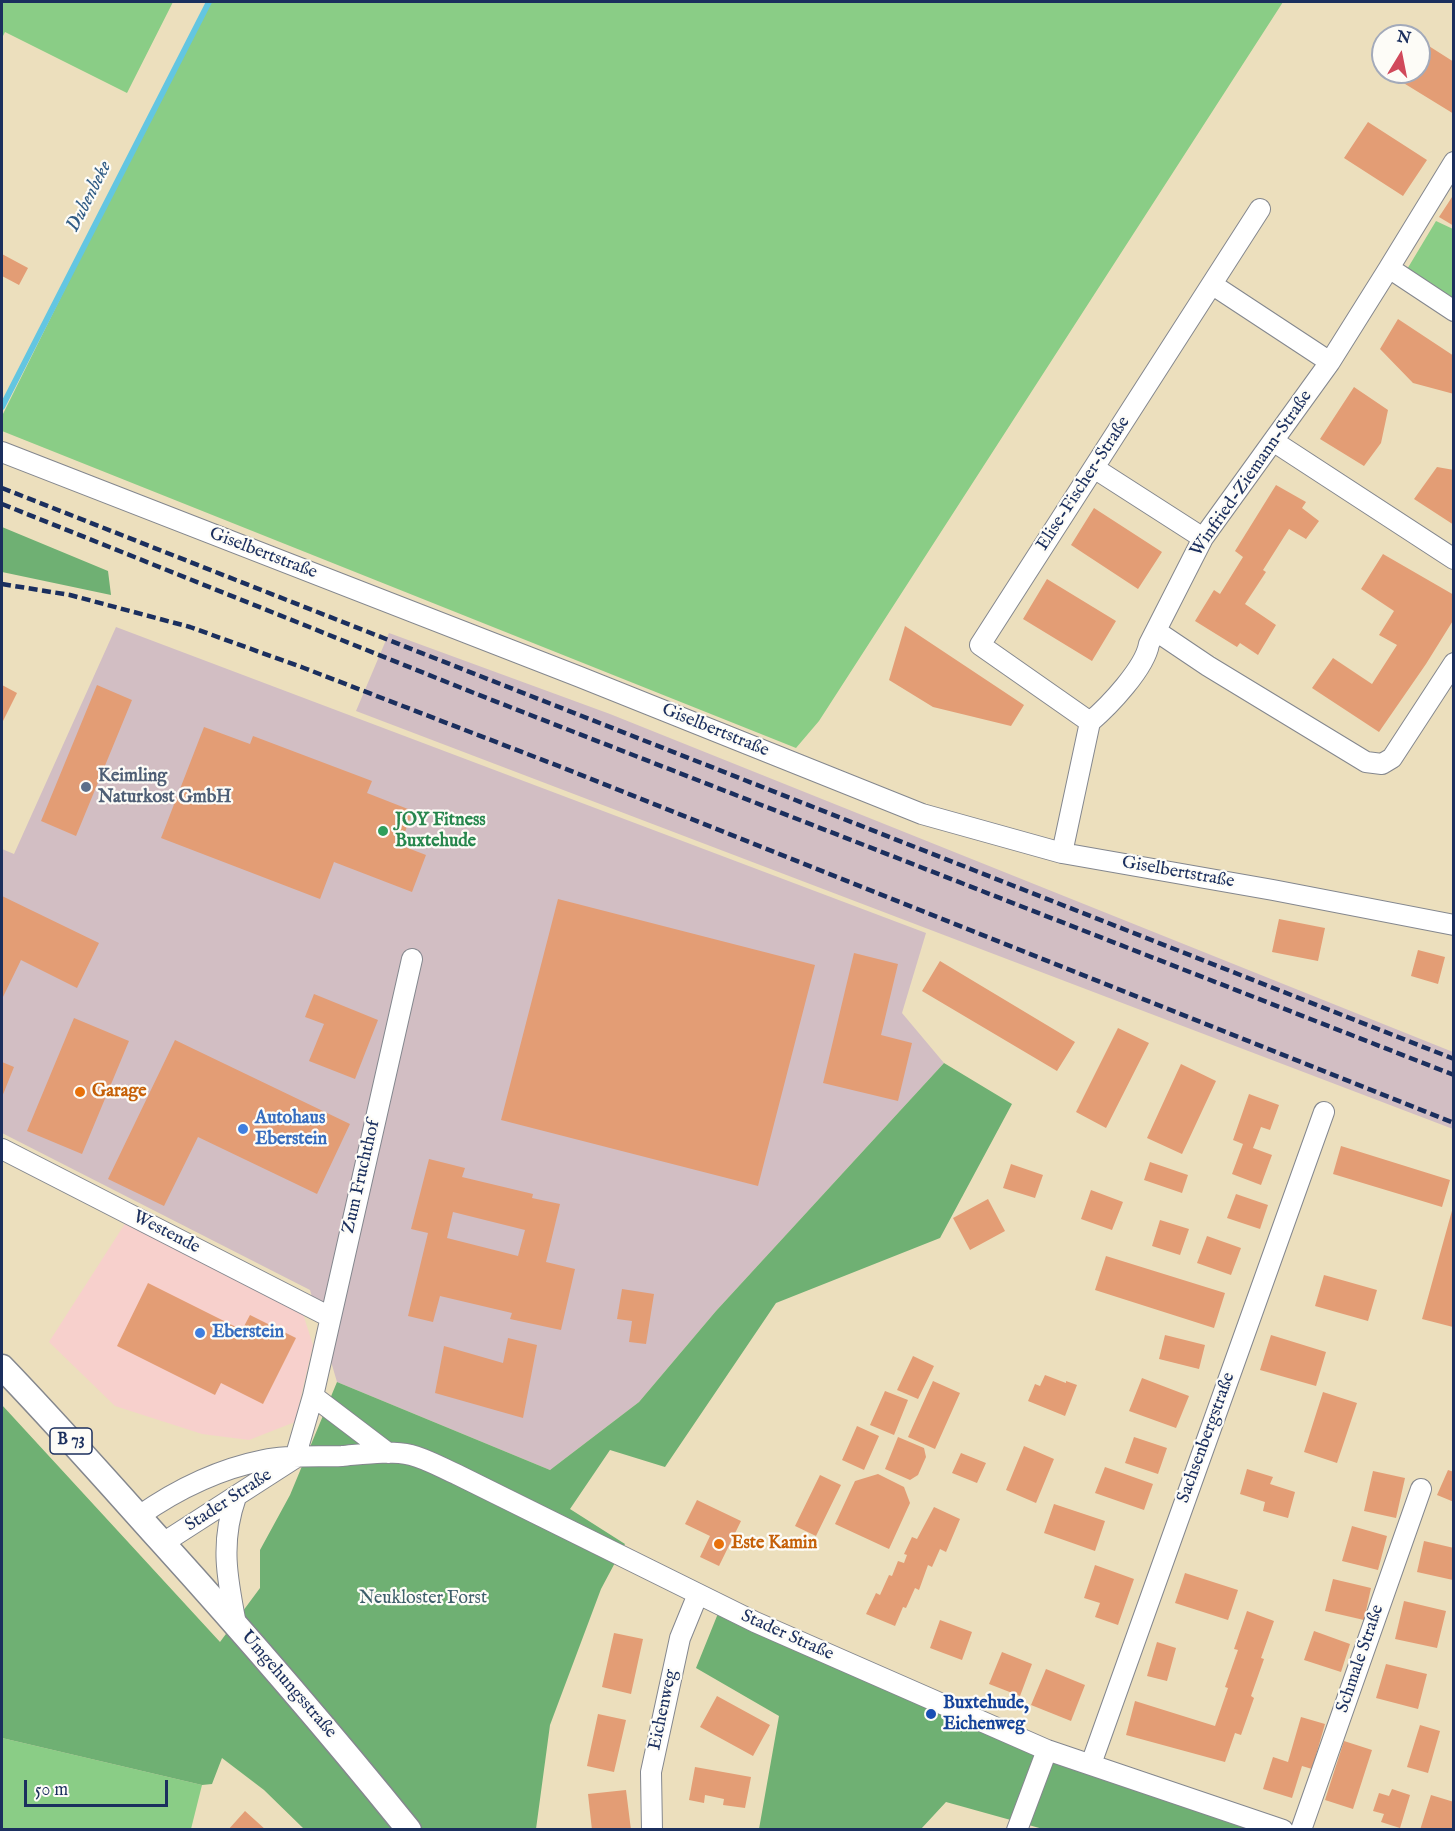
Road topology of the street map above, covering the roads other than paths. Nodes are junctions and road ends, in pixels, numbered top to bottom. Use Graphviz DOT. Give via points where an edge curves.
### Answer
graph roads {
  1 [pos="1454,162"];
  2 [pos="1260,209"];
  3 [pos="1389,268"];
  4 [pos="1213,285"];
  5 [pos="1454,311"];
  6 [pos="1330,362"];
  7 [pos="1274,441"];
  8 [pos="2,452"];
  9 [pos="1094,468"];
  10 [pos="1203,538"];
  11 [pos="1454,559"];
  12 [pos="1156,631"];
  13 [pos="1454,663"];
  14 [pos="1090,722"];
  15 [pos="1062,853"];
  16 [pos="1454,925"];
  17 [pos="412,959"];
  18 [pos="1324,1112"];
  19 [pos="2,1149"];
  20 [pos="330,1317"];
  21 [pos="2,1367"];
  22 [pos="313,1396"];
  23 [pos="388,1453"];
  24 [pos="295,1458"];
  25 [pos="1421,1489"];
  26 [pos="236,1497"];
  27 [pos="139,1516"];
  28 [pos="164,1544"];
  29 [pos="699,1594"];
  30 [pos="236,1624"];
  31 [pos="1047,1750"];
  32 [pos="1090,1764"];
  33 [pos="410,1830"];
  34 [pos="652,1830"];
  35 [pos="1017,1830"];
  36 [pos="1283,1830"];
  37 [pos="1301,1830"];
  1 -- 3 [label="street, Winfried-Ziemann-Straße"];
  2 -- 4 [label="street, Elise-Fischer-Straße"];
  3 -- 5 [label="street"];
  3 -- 6 [label="street, Winfried-Ziemann-Straße"];
  4 -- 6 [label="street"];
  4 -- 9 [label="street, Elise-Fischer-Straße"];
  6 -- 7 [label="street, Winfried-Ziemann-Straße"];
  7 -- 10 [label="street, Winfried-Ziemann-Straße"];
  7 -- 11 [label="street"];
  8 -- 15 [label="street, Giselbertstraße" via="922,814"];
  9 -- 10 [label="street"];
  9 -- 14 [label="street, Elise-Fischer-Straße" via="980,645"];
  10 -- 12 [label="street, Winfried-Ziemann-Straße"];
  12 -- 13 [label="street" via="1366,762 1382,764 1392,758"];
  12 -- 14 [label="street, Winfried-Ziemann-Straße" via="1147,656 1107,708"];
  14 -- 15 [label="street"];
  15 -- 16 [label="street, Giselbertstraße"];
  17 -- 20 [label="street, Zum Fruchthof"];
  18 -- 32 [label="street, Sachsenbergstraße"];
  19 -- 20 [label="street, Westende"];
  20 -- 22 [label="street, Zum Fruchthof"];
  21 -- 27 [label="main road, B 73"];
  22 -- 23 [label="street"];
  22 -- 24 [label="street, Zum Fruchthof"];
  23 -- 24 [label="street, Stader Straße"];
  23 -- 29 [label="street, Stader Straße" via="426,1460"];
  24 -- 26 [label="street, Stader Straße"];
  24 -- 27 [label="street, Stader Straße" via="229,1469 165,1498"];
  25 -- 37 [label="street, Schmale Straße"];
  26 -- 28 [label="street, Stader Straße"];
  26 -- 30 [label="street, B 73" via="225,1551"];
  27 -- 28 [label="main road, B 73"];
  28 -- 30 [label="main road, Umgehungsstraße / B 73"];
  29 -- 31 [label="street, Stader Straße"];
  29 -- 34 [label="street, Eichenweg" via="680,1638 651,1772"];
  30 -- 33 [label="main road, Umgehungsstraße / B 73"];
  31 -- 32 [label="street, Stader Straße"];
  31 -- 35 [label="street"];
  32 -- 36 [label="street, Stader Straße"];
}
